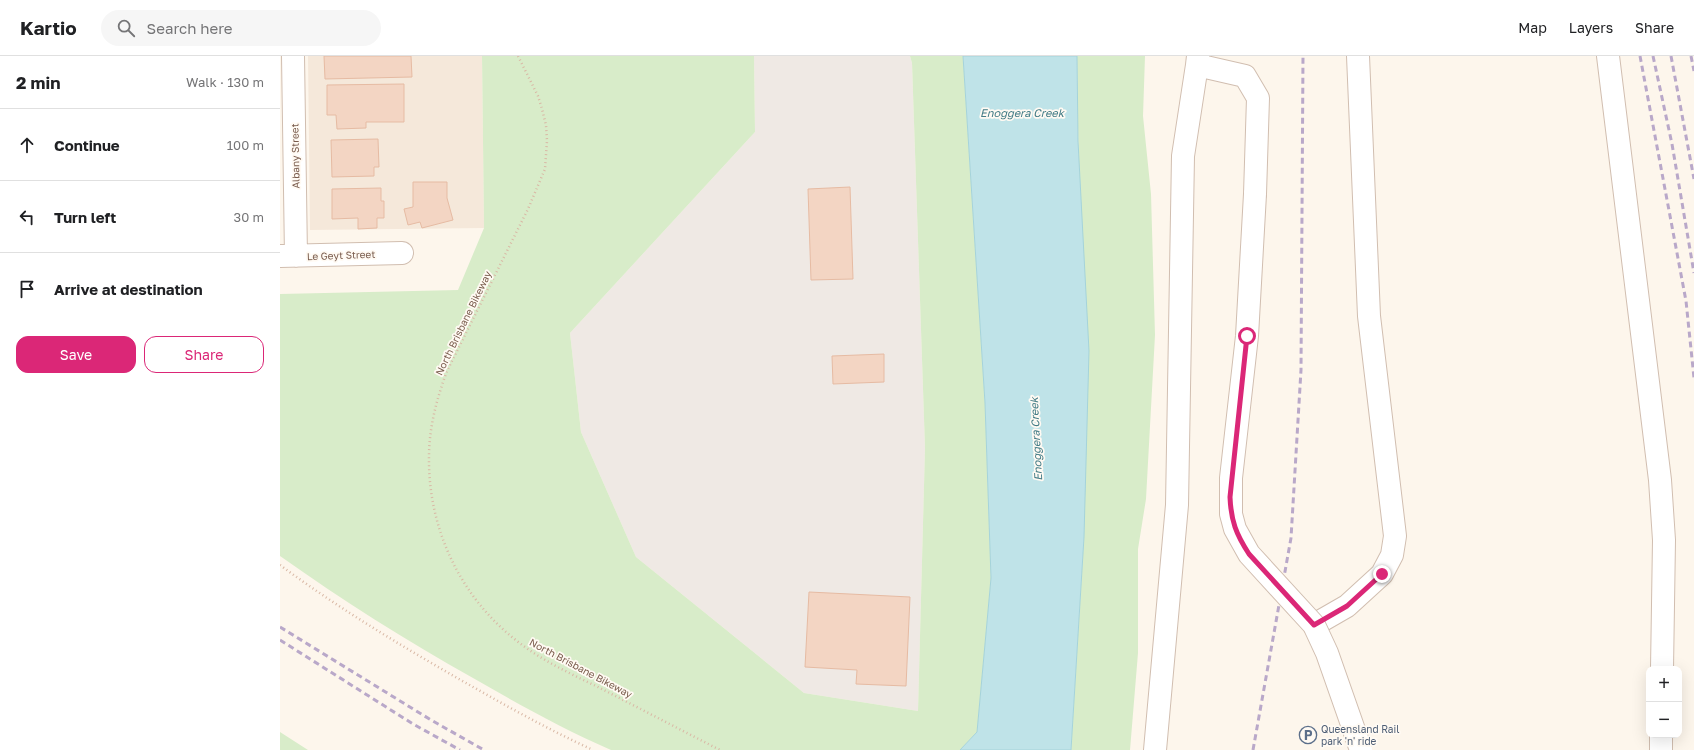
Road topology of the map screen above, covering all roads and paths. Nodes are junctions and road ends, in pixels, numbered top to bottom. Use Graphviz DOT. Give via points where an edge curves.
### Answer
graph roads {
  1 [pos="293,56"];
  2 [pos="518,56"];
  3 [pos="1358,56"];
  4 [pos="1608,56"];
  5 [pos="1198,61"];
  6 [pos="402,253"];
  7 [pos="288,256"];
  8 [pos="280,565"];
  9 [pos="1314,625"];
  10 [pos="1662,666"];
  11 [pos="1661,738"];
  12 [pos="593,750"];
  13 [pos="720,750"];
  14 [pos="1155,750"];
  15 [pos="1360,750"];
  16 [pos="1661,750"];
  1 -- 7 [label="street, Albany Street"];
  2 -- 13 [label="path, North Brisbane Bikeway" via="538,96 546,124 545,169 528,209 446,371 439,394 428,456 431,495 440,534 460,577 473,596 517,641 534,654"];
  3 -- 9 [label="street" via="1368,316 1395,536 1392,555 1382,574 1347,606"];
  4 -- 10 [label="street" via="1660,480 1664,540"];
  5 -- 9 [label="street, bridge" via="1244,76 1258,98 1247,336 1231,478 1231,514 1235,529 1249,554"];
  5 -- 14 [label="street" via="1183,156 1177,505"];
  6 -- 7 [label="street, Le Geyt Street"];
  8 -- 12 [label="path" via="322,596 409,651 552,731"];
  9 -- 15 [label="street, bridge" via="1327,653"];
  11 -- 16 [label="street"];
}
